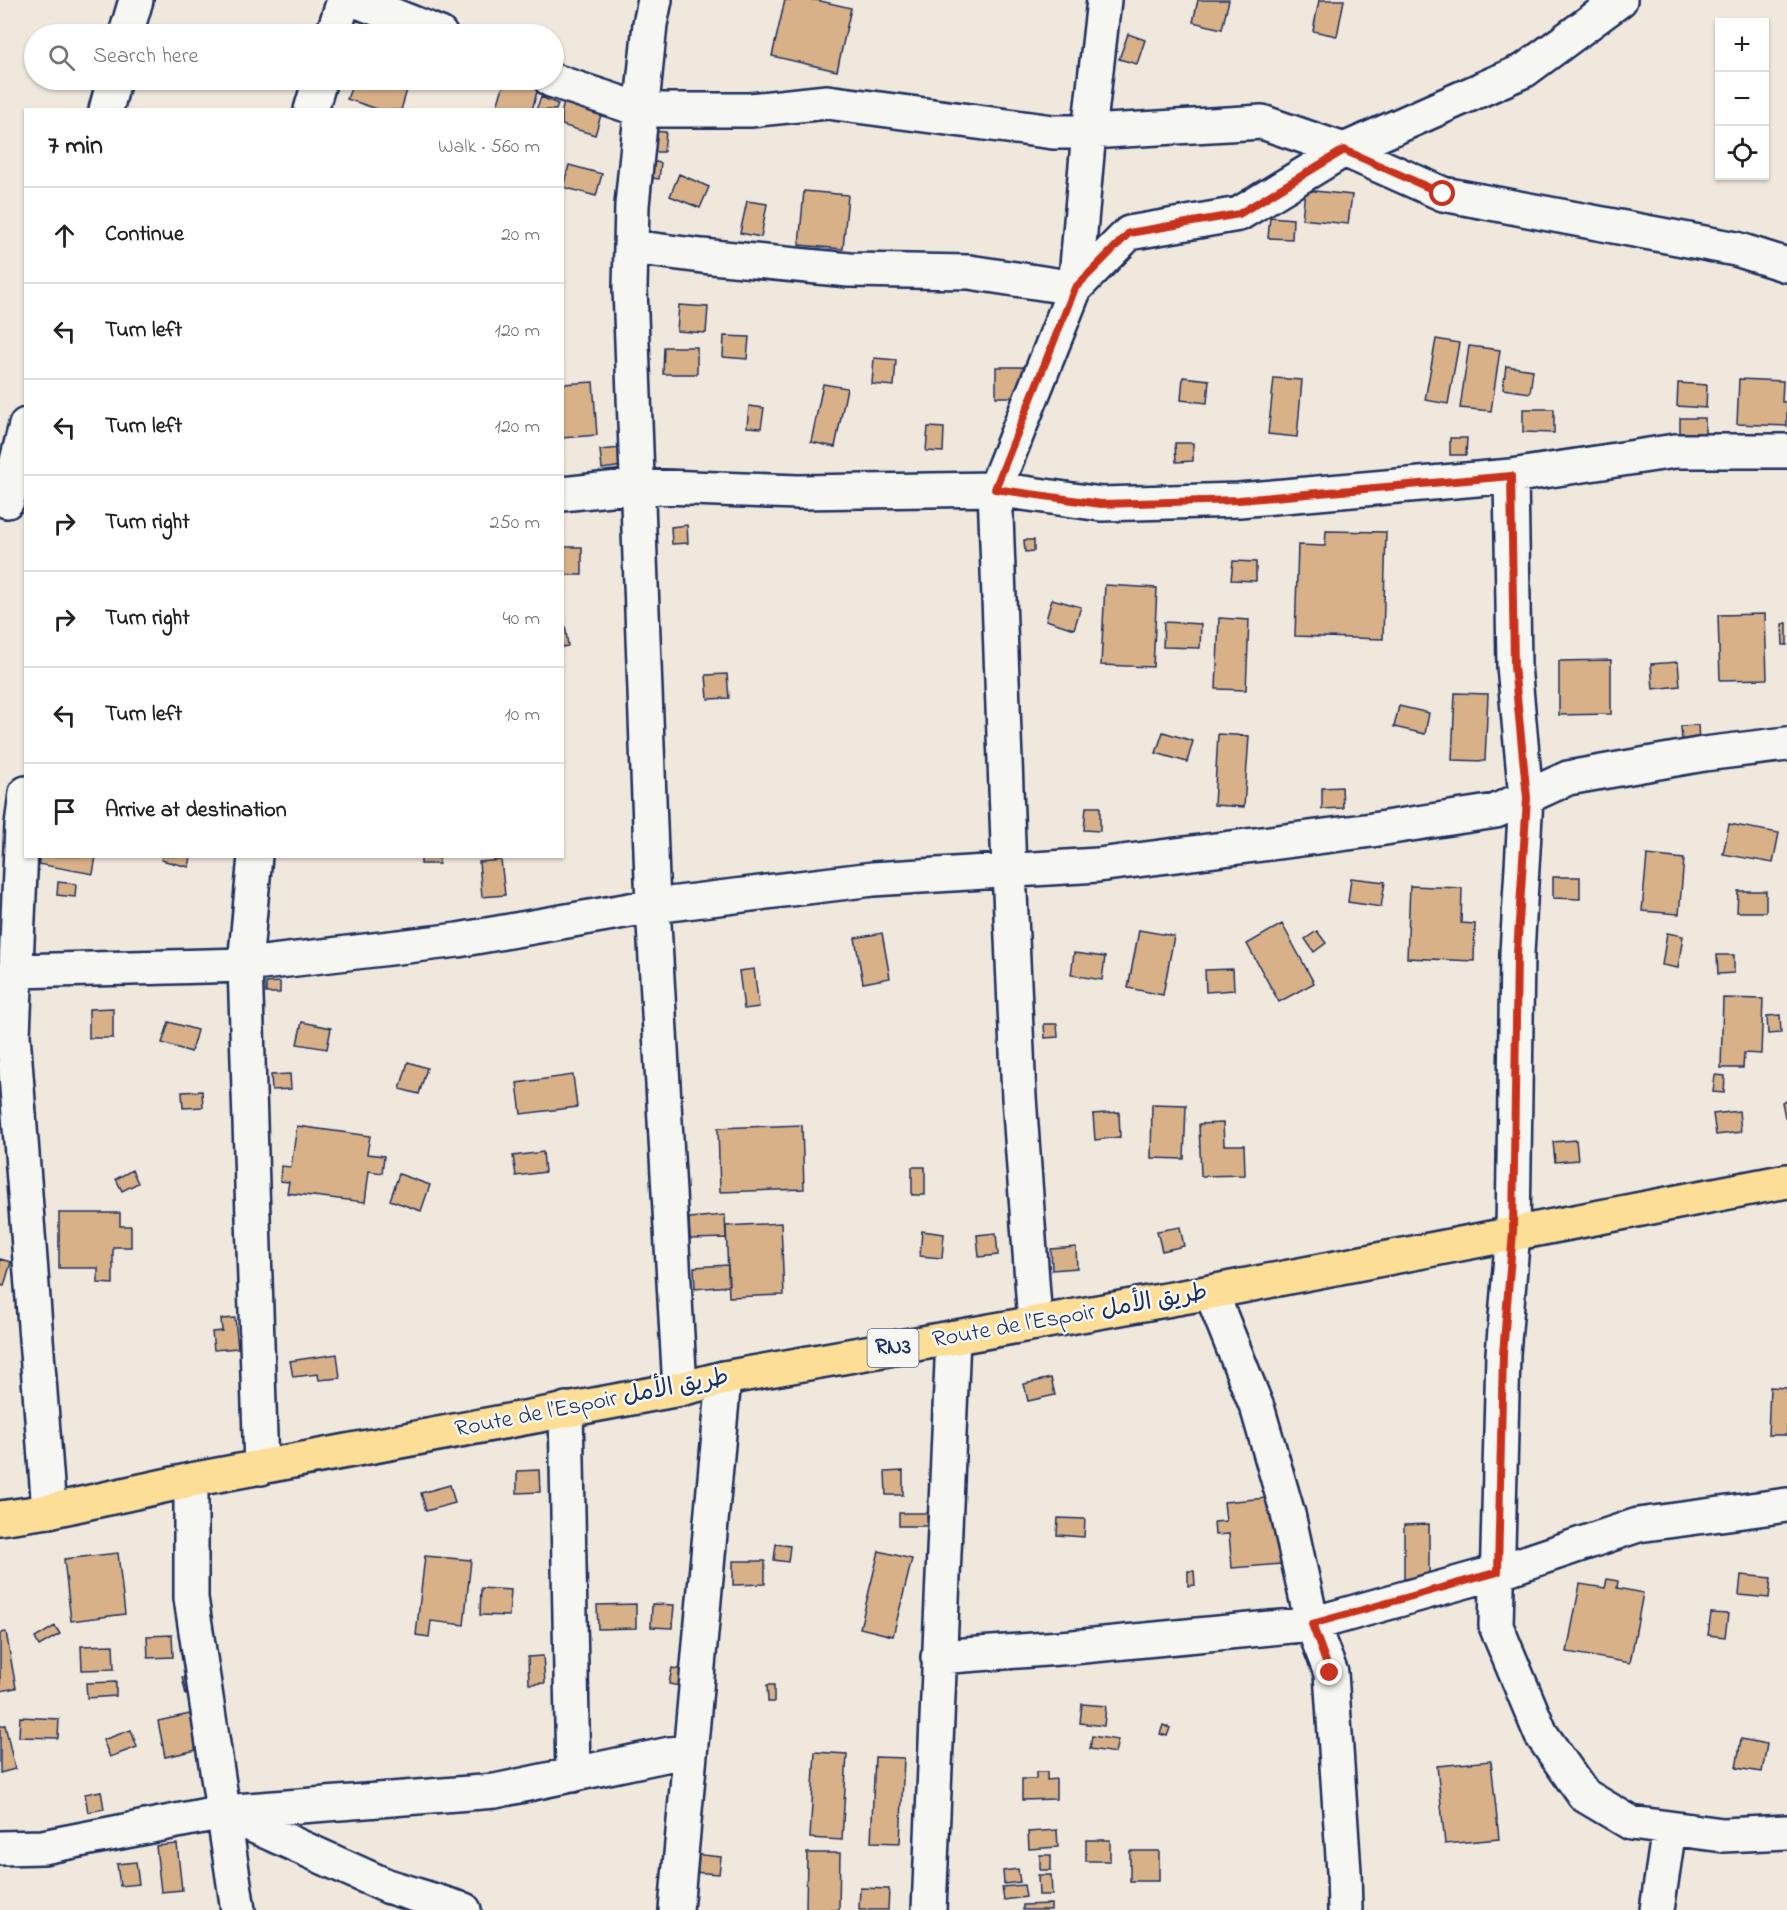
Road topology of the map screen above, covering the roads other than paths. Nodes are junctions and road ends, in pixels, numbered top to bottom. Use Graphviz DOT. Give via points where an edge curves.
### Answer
graph roads {
  1 [pos="136,0"];
  2 [pos="344,0"];
  3 [pos="355,0"];
  4 [pos="655,0"];
  5 [pos="1104,0"];
  6 [pos="1620,0"];
  7 [pos="129,24"];
  8 [pos="336,24"];
  9 [pos="415,24"];
  10 [pos="564,84"];
  11 [pos="111,90"];
  12 [pos="317,90"];
  13 [pos="107,108"];
  14 [pos="312,108"];
  15 [pos="642,110"];
  16 [pos="1089,132"];
  17 [pos="1344,150"];
  18 [pos="631,247"];
  19 [pos="1787,265"];
  20 [pos="1075,288"];
  21 [pos="24,435"];
  22 [pos="1787,451"];
  23 [pos="1511,476"];
  24 [pos="638,486"];
  25 [pos="995,489"];
  26 [pos="564,494"];
  27 [pos="11,502"];
  28 [pos="1787,744"];
  29 [pos="1527,798"];
  30 [pos="24,809"];
  31 [pos="255,858"];
  32 [pos="1009,870"];
  33 [pos="652,906"];
  34 [pos="245,965"];
  35 [pos="16,971"];
  36 [pos="7,1034"];
  37 [pos="1787,1181"];
  38 [pos="1513,1232"];
  39 [pos="1211,1292"];
  40 [pos="1035,1323"];
  41 [pos="953,1338"];
  42 [pos="724,1378"];
  43 [pos="680,1389"];
  44 [pos="566,1409"];
  45 [pos="261,1468"];
  46 [pos="191,1480"];
  47 [pos="1787,1505"];
  48 [pos="49,1511"];
  49 [pos="0,1518"];
  50 [pos="1498,1572"];
  51 [pos="1312,1624"];
  52 [pos="938,1657"];
  53 [pos="689,1752"];
  54 [pos="573,1775"];
  55 [pos="223,1812"];
  56 [pos="1669,1828"];
  57 [pos="1787,1832"];
  58 [pos="0,1848"];
  59 [pos="238,1910"];
  60 [pos="464,1910"];
  61 [pos="676,1910"];
  62 [pos="929,1910"];
  63 [pos="1345,1910"];
  64 [pos="1657,1910"];
  1 -- 7 [label="street"];
  2 -- 8 [label="street"];
  3 -- 9 [label="street"];
  4 -- 15 [label="street"];
  5 -- 16 [label="street"];
  6 -- 17 [label="street" via="1525,70"];
  10 -- 15 [label="street"];
  11 -- 13 [label="street"];
  12 -- 14 [label="street"];
  15 -- 16 [label="street" via="750,111 827,102 1053,132"];
  15 -- 18 [label="street"];
  16 -- 17 [label="street" via="1262,122"];
  16 -- 20 [label="street"];
  17 -- 19 [label="street" via="1443,194 1736,249"];
  17 -- 20 [label="street" via="1239,214 1129,233"];
  18 -- 20 [label="street" via="849,270 969,272"];
  18 -- 24 [label="street"];
  20 -- 25 [label="street"];
  21 -- 27 [label="street"];
  22 -- 23 [label="street" via="1675,451"];
  23 -- 25 [label="street" via="1239,500 1101,504"];
  23 -- 29 [label="street" via="1514,666"];
  24 -- 25 [label="street" via="798,492"];
  24 -- 26 [label="street"];
  24 -- 33 [label="street"];
  25 -- 32 [label="street"];
  28 -- 29 [label="street" via="1568,778"];
  29 -- 32 [label="street" via="1496,812 1372,830 1098,865"];
  29 -- 38 [label="street" via="1517,953"];
  30 -- 35 [label="street"];
  31 -- 34 [label="street"];
  32 -- 33 [label="street" via="873,879"];
  32 -- 40 [label="street" via="1019,1097"];
  33 -- 34 [label="street" via="458,940"];
  33 -- 43 [label="street"];
  34 -- 35 [label="street"];
  34 -- 45 [label="street"];
  35 -- 36 [label="street"];
  36 -- 48 [label="street"];
  37 -- 38 [label="highway, Route de l’Espoir طريق الأمل / RN3"];
  38 -- 39 [label="highway, Route de l’Espoir طريق الأمل / RN3"];
  38 -- 50 [label="street" via="1503,1354"];
  39 -- 40 [label="highway, Route de l’Espoir طريق الأمل / RN3"];
  39 -- 51 [label="street" via="1258,1410 1288,1514"];
  40 -- 41 [label="highway, Route de l’Espoir طريق الأمل / RN3"];
  41 -- 42 [label="highway, Route de l’Espoir طريق الأمل / RN3"];
  41 -- 52 [label="street"];
  42 -- 43 [label="highway, Route de l’Espoir طريق الأمل / RN3"];
  42 -- 53 [label="street"];
  43 -- 44 [label="highway, Route de l’Espoir طريق الأمل / RN3"];
  44 -- 45 [label="highway, Route de l’Espoir طريق الأمل / RN3"];
  44 -- 54 [label="street"];
  45 -- 46 [label="highway, Route de l’Espoir طريق الأمل / RN3"];
  46 -- 48 [label="highway, Route de l’Espoir طريق الأمل / RN3"];
  46 -- 55 [label="street" via="191,1598"];
  47 -- 50 [label="street" via="1638,1525"];
  48 -- 49 [label="highway, Route de l’Espoir طريق الأمل / RN3"];
  50 -- 51 [label="street"];
  50 -- 56 [label="street" via="1496,1626 1541,1734 1584,1795 1630,1823"];
  51 -- 52 [label="street"];
  51 -- 63 [label="street" via="1330,1673"];
  52 -- 62 [label="street"];
  53 -- 54 [label="street"];
  53 -- 61 [label="street"];
  54 -- 55 [label="street" via="495,1791"];
  55 -- 58 [label="street" via="43,1847"];
  55 -- 59 [label="street"];
  55 -- 60 [label="street" via="387,1886"];
  56 -- 57 [label="street" via="1723,1835"];
  56 -- 64 [label="street"];
}
